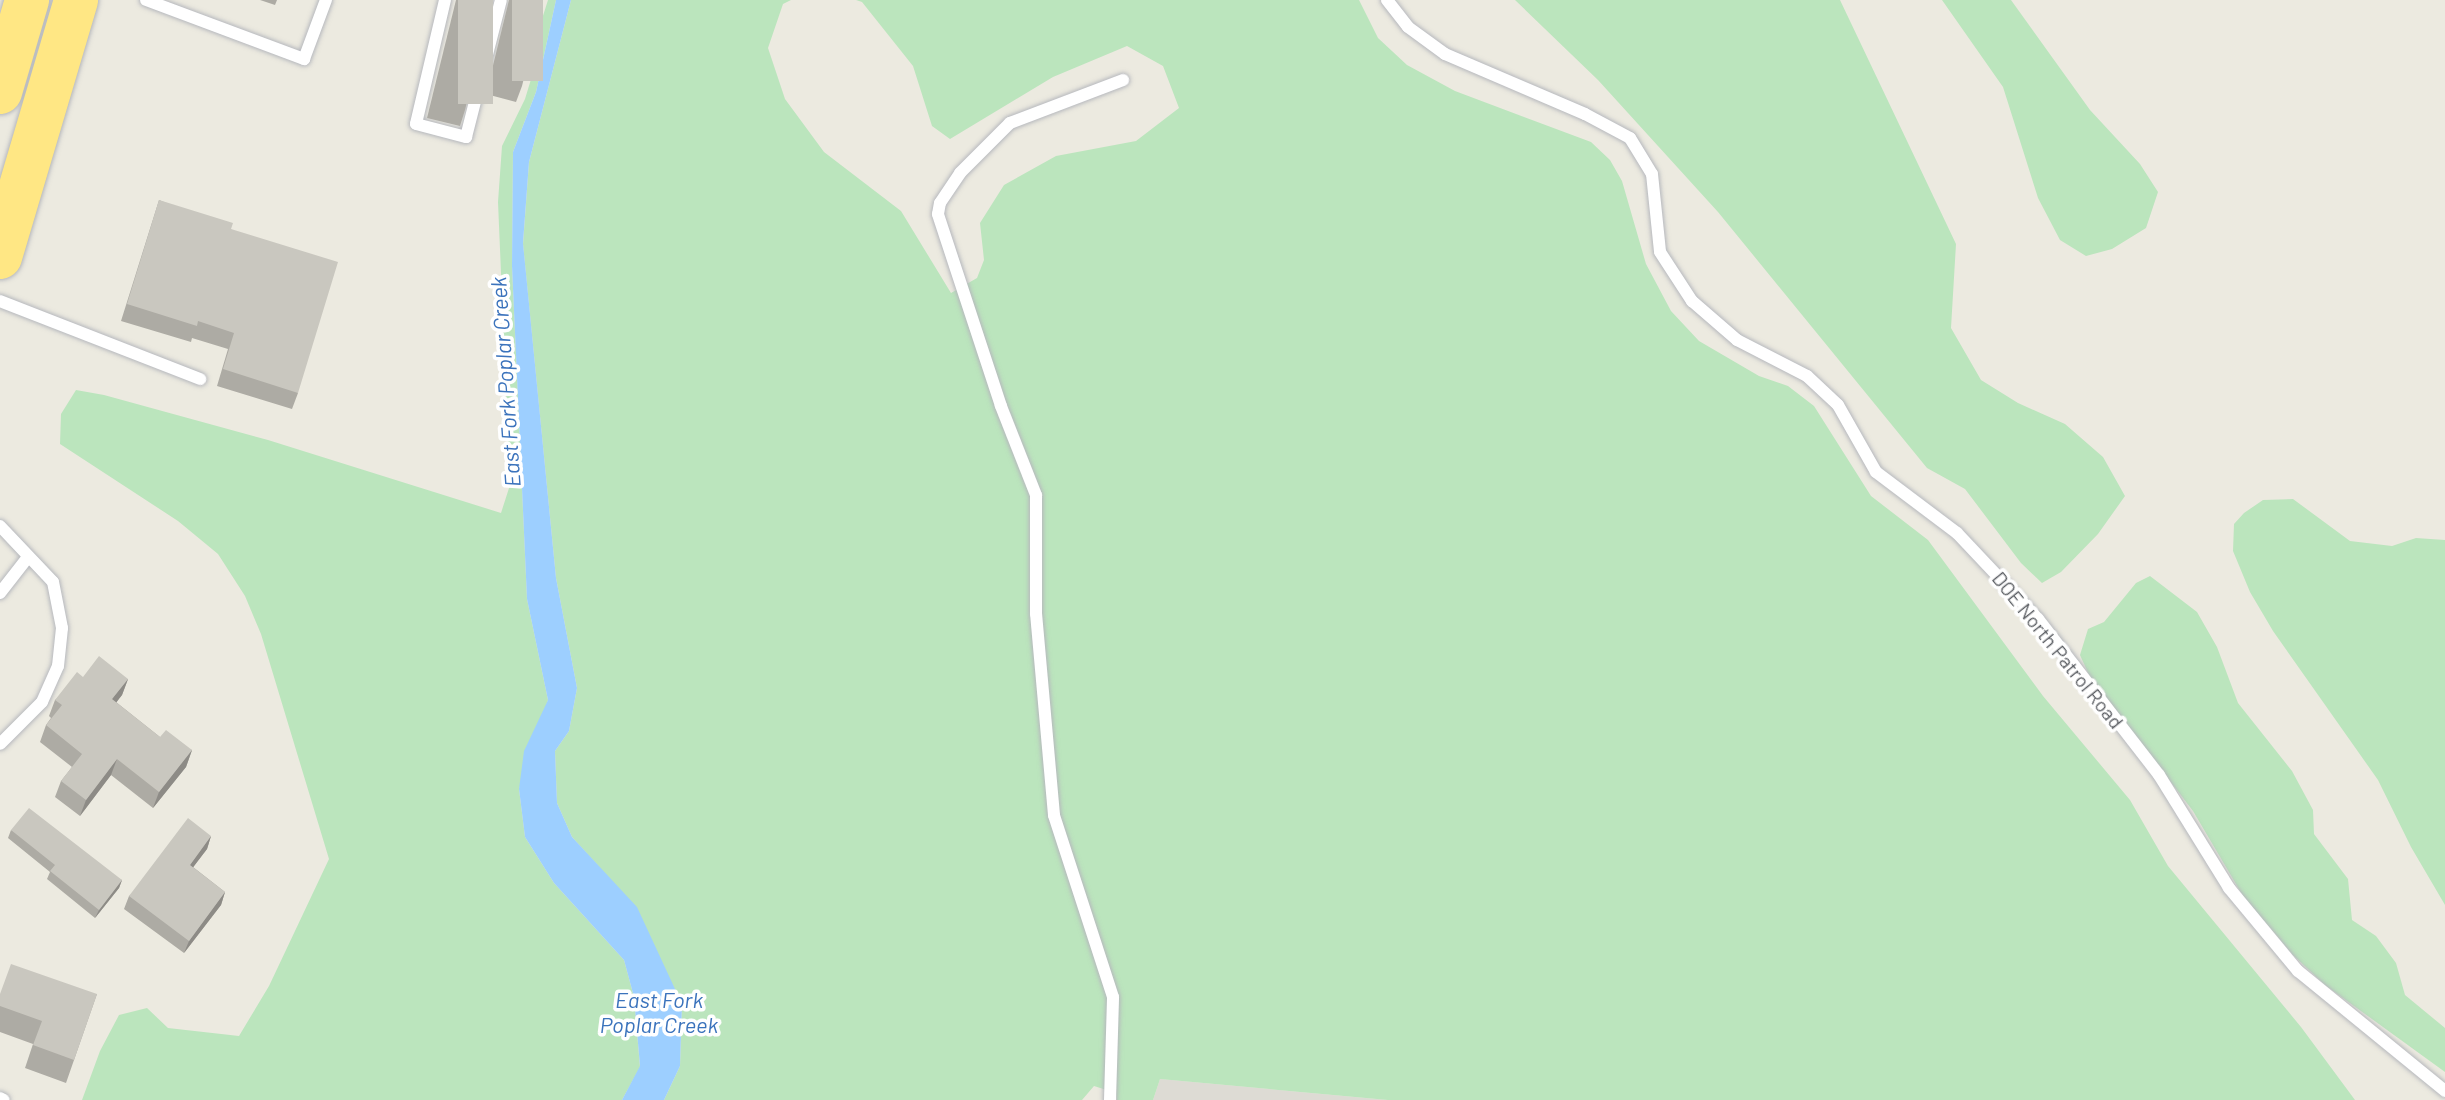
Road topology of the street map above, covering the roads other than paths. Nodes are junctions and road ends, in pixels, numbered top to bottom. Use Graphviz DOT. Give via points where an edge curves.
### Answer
graph roads {
  1 [pos="27,0"];
  2 [pos="76,0"];
  3 [pos="147,0"];
  4 [pos="326,0"];
  5 [pos="445,0"];
  6 [pos="501,0"];
  7 [pos="1387,0"];
  8 [pos="1123,80"];
  9 [pos="0,92"];
  10 [pos="0,257"];
  11 [pos="0,301"];
  12 [pos="200,379"];
  13 [pos="0,526"];
  14 [pos="28,557"];
  15 [pos="0,593"];
  16 [pos="0,744"];
  17 [pos="2445,1091"];
  18 [pos="1110,1100"];
  1 -- 9 [label="highway"];
  2 -- 10 [label="highway"];
  3 -- 4 [label="lane" via="304,59"];
  5 -- 6 [label="lane" via="416,124 466,137"];
  7 -- 17 [label="lane, DOE North Patrol Road" via="1408,27 1445,54 1630,138 1652,174 1660,252 1692,301 1737,340 1807,376 1838,405 1876,472 1957,533 2038,619 2159,775 2229,888 2298,971"];
  8 -- 18 [label="lane" via="1010,123 960,173 938,214 1036,495 1036,614 1054,815 1113,997"];
  11 -- 12 [label="lane"];
  13 -- 14 [label="lane"];
  14 -- 15 [label="lane"];
  14 -- 16 [label="lane" via="53,582 62,628 58,666 42,702"];
}
